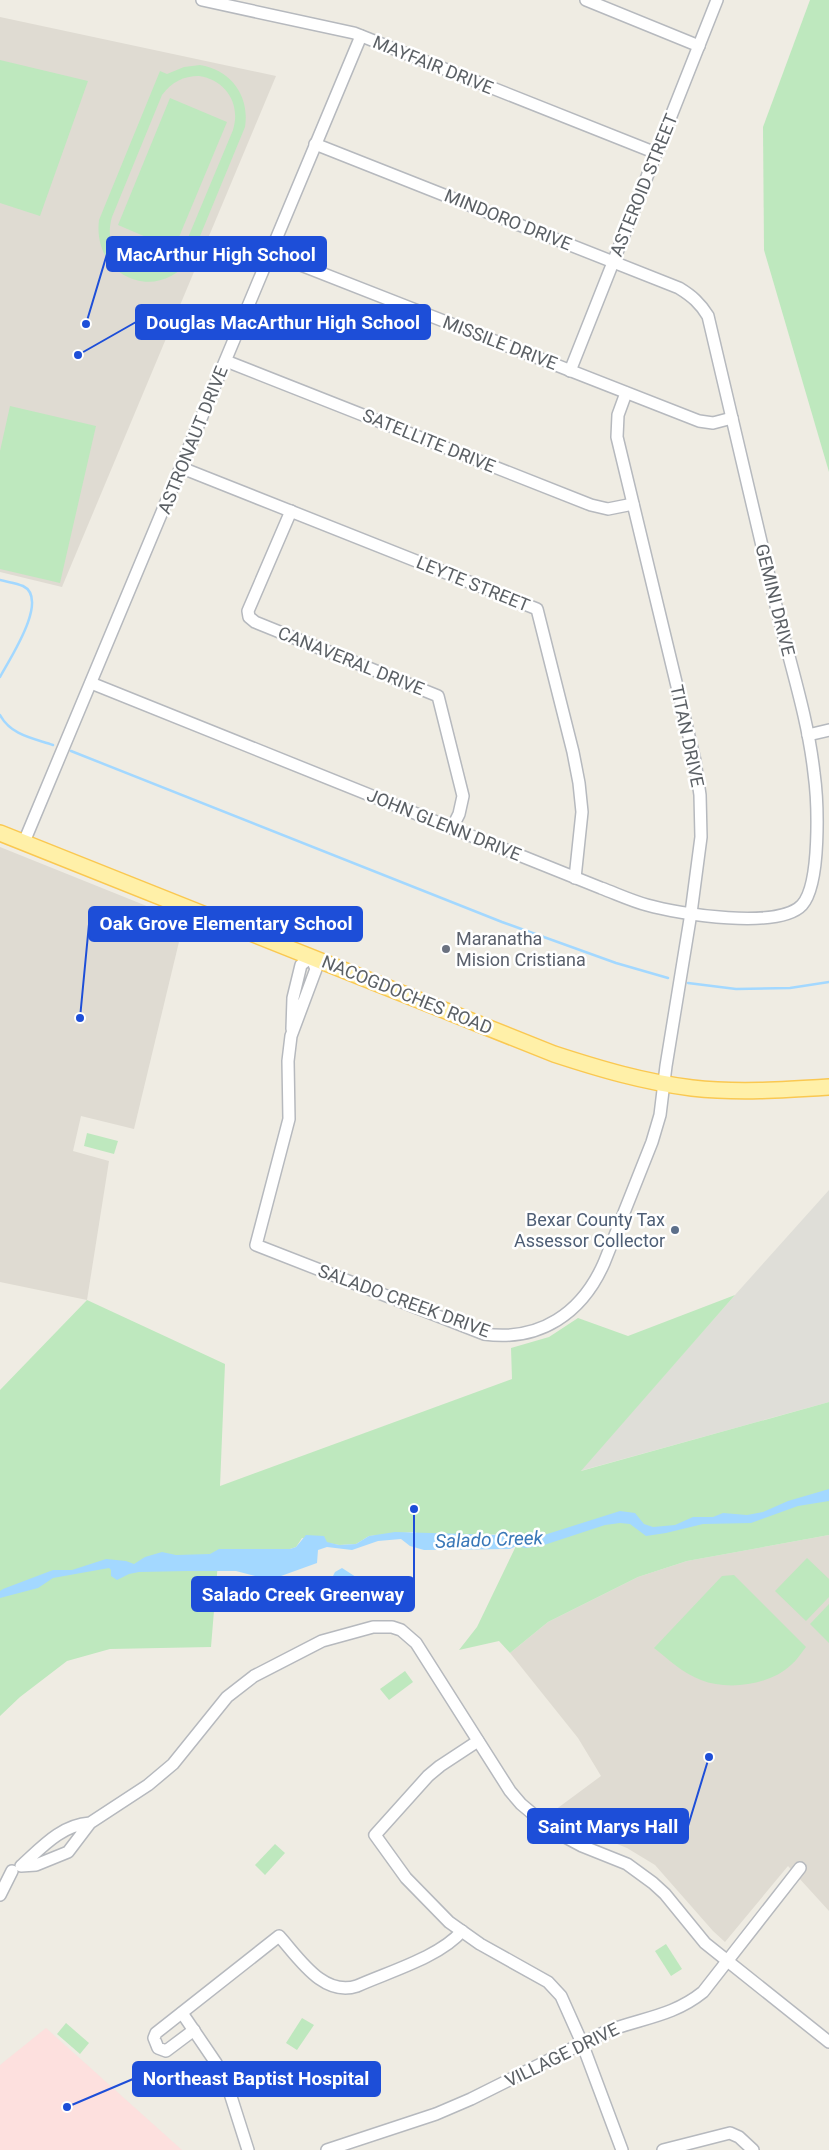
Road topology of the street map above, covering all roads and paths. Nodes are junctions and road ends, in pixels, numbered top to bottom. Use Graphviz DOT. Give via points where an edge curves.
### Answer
graph roads {
  1 [pos="202,0"];
  2 [pos="586,0"];
  3 [pos="717,0"];
  4 [pos="235,4"];
  5 [pos="361,36"];
  6 [pos="700,46"];
  7 [pos="315,144"];
  8 [pos="656,153"];
  9 [pos="270,253"];
  10 [pos="613,262"];
  11 [pos="698,301"];
  12 [pos="226,360"];
  13 [pos="570,370"];
  14 [pos="626,393"];
  15 [pos="732,418"];
  16 [pos="182,468"];
  17 [pos="633,504"];
  18 [pos="291,511"];
  19 [pos="91,683"];
  20 [pos="829,730"];
  21 [pos="808,735"];
  22 [pos="452,828"];
  23 [pos="0,833"];
  24 [pos="24,842"];
  25 [pos="575,878"];
  26 [pos="804,903"];
  27 [pos="691,913"];
  28 [pos="311,957"];
  29 [pos="664,1084"];
  30 [pos="829,1087"];
  31 [pos="478,1741"];
  32 [pos="90,1822"];
  33 [pos="16,1868"];
  34 [pos="800,1868"];
  35 [pos="0,1875"];
  36 [pos="0,1895"];
  37 [pos="462,1931"];
  38 [pos="728,1961"];
  39 [pos="182,2013"];
  40 [pos="194,2030"];
  41 [pos="829,2042"];
  42 [pos="582,2043"];
  43 [pos="248,2150"];
  44 [pos="328,2150"];
  45 [pos="622,2150"];
  46 [pos="663,2150"];
  47 [pos="753,2150"];
  1 -- 4 [label="street, MAYFAIR DRIVE"];
  2 -- 6 [label="street"];
  3 -- 6 [label="street, ASTEROID STREET"];
  4 -- 5 [label="street, MAYFAIR DRIVE"];
  5 -- 7 [label="street, ASTRONAUT DRIVE"];
  5 -- 8 [label="street, MAYFAIR DRIVE"];
  6 -- 8 [label="street, ASTEROID STREET"];
  7 -- 9 [label="street, ASTRONAUT DRIVE"];
  7 -- 10 [label="street, MINDORO DRIVE"];
  8 -- 10 [label="street, ASTEROID STREET"];
  9 -- 12 [label="street, ASTRONAUT DRIVE"];
  9 -- 13 [label="street, MISSILE DRIVE"];
  10 -- 11 [label="street, MINDORO DRIVE" via="679,288"];
  10 -- 13 [label="street, ASTEROID STREET"];
  11 -- 15 [label="street, GEMINI DRIVE" via="708,316"];
  12 -- 16 [label="street, ASTRONAUT DRIVE"];
  12 -- 17 [label="street, SATELLITE DRIVE" via="591,505 608,509"];
  13 -- 14 [label="street, MISSILE DRIVE"];
  14 -- 15 [label="street, MISSILE DRIVE" via="698,421 713,423"];
  14 -- 17 [label="street, TITAN DRIVE" via="618,415 617,430"];
  15 -- 21 [label="street, GEMINI DRIVE"];
  16 -- 18 [label="street, LEYTE STREET"];
  16 -- 19 [label="street, ASTRONAUT DRIVE"];
  17 -- 27 [label="street, TITAN DRIVE" via="698,780 701,837"];
  18 -- 22 [label="street, CANAVERAL DRIVE" via="248,611 249,617 438,696 463,796"];
  18 -- 25 [label="street, LEYTE STREET" via="537,609 578,783 582,819"];
  19 -- 22 [label="street, JOHN GLENN DRIVE"];
  19 -- 24 [label="street, ASTRONAUT DRIVE"];
  20 -- 21 [label="street"];
  21 -- 26 [label="street, GEMINI DRIVE" via="816,785 816,836 814,876"];
  22 -- 25 [label="street, JOHN GLENN DRIVE"];
  23 -- 24 [label="main road, NACOGDOCHES ROAD"];
  24 -- 28 [label="main road, NACOGDOCHES ROAD"];
  25 -- 27 [label="street, JOHN GLENN DRIVE" via="647,905"];
  26 -- 27 [label="street, JOHN GLENN DRIVE" via="788,915 770,918"];
  27 -- 29 [label="street, TITAN DRIVE"];
  28 -- 29 [label="main road, NACOGDOCHES ROAD" via="554,1054 599,1069"];
  28 -- 29 [label="street, SALADO CREEK DRIVE" via="301,965 293,998 288,1061 289,1119 256,1245 484,1334 524,1333 541,1328 582,1300 597,1279 652,1142"];
  29 -- 30 [label="main road, NACOGDOCHES ROAD" via="744,1091"];
  31 -- 32 [label="street" via="416,1643 401,1630 373,1627 322,1641 239,1686 168,1769"];
  31 -- 37 [label="street" via="428,1776 375,1835 406,1878"];
  31 -- 38 [label="street" via="510,1791 538,1820 575,1842 613,1857 641,1873 665,1894 705,1943"];
  32 -- 33 [label="street" via="64,1830"];
  32 -- 33 [label="street" via="68,1852 36,1865"];
  33 -- 35 [label="street"];
  33 -- 36 [label="street"];
  34 -- 38 [label="street, VILLAGE DRIVE"];
  37 -- 39 [label="street" via="439,1950 343,1989 319,1978 279,1936"];
  37 -- 42 [label="street" via="548,1982 561,1996"];
  38 -- 41 [label="street"];
  38 -- 42 [label="street, VILLAGE DRIVE" via="702,1992 683,2006 661,2016 620,2026"];
  39 -- 40 [label="street"];
  39 -- 40 [label="street" via="156,2033 154,2038 158,2048 166,2051"];
  40 -- 43 [label="street" via="228,2084"];
  42 -- 44 [label="street, VILLAGE DRIVE" via="471,2100"];
  42 -- 45 [label="street"];
  46 -- 47 [label="street" via="730,2133"];
}
